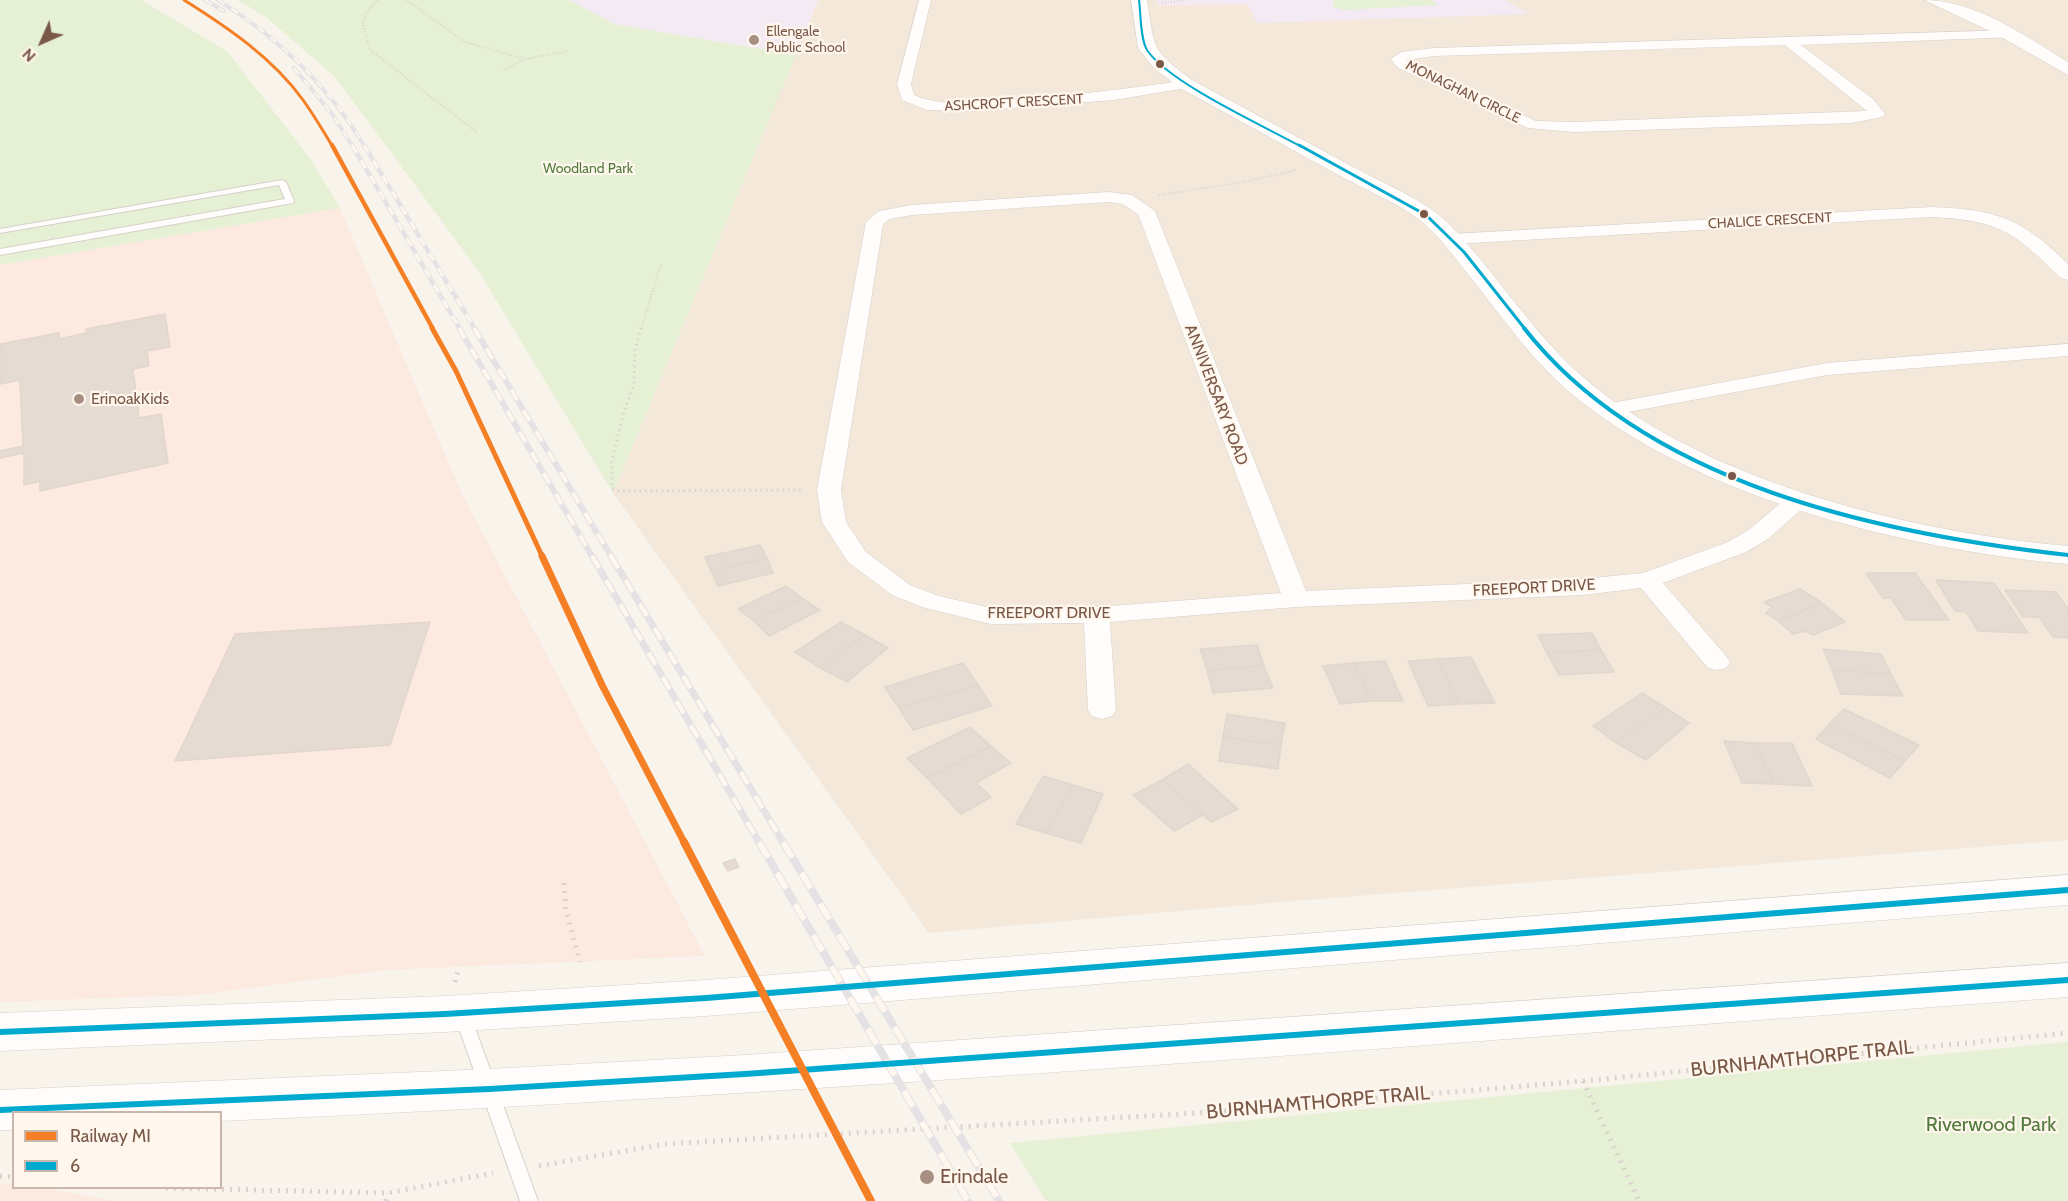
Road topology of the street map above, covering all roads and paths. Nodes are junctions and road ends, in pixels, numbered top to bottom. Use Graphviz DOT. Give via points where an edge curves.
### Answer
graph roads {
  1 [pos="377,0"];
  2 [pos="406,0"];
  3 [pos="925,0"];
  4 [pos="1138,0"];
  5 [pos="1932,0"];
  6 [pos="2012,34"];
  7 [pos="1789,42"];
  8 [pos="568,51"];
  9 [pos="525,59"];
  10 [pos="504,70"];
  11 [pos="2068,70"];
  12 [pos="1186,84"];
  13 [pos="478,133"];
  14 [pos="1332,162"];
  15 [pos="1126,200"];
  16 [pos="0,231"];
  17 [pos="1452,239"];
  18 [pos="0,252"];
  19 [pos="661,264"];
  20 [pos="2068,274"];
  21 [pos="2068,350"];
  22 [pos="1612,410"];
  23 [pos="829,490"];
  24 [pos="1797,501"];
  25 [pos="2068,555"];
  26 [pos="1647,580"];
  27 [pos="1296,599"];
  28 [pos="1097,615"];
  29 [pos="1717,662"];
  30 [pos="1102,710"];
  31 [pos="564,882"];
  32 [pos="2068,890"];
  33 [pos="580,962"];
  34 [pos="2068,980"];
  35 [pos="461,1013"];
  36 [pos="0,1032"];
  37 [pos="2068,1033"];
  38 [pos="1583,1082"];
  39 [pos="489,1089"];
  40 [pos="0,1110"];
  41 [pos="567,1161"];
  42 [pos="482,1174"];
  43 [pos="183,1189"];
  44 [pos="388,1194"];
  45 [pos="340,1198"];
  46 [pos="386,1201"];
  47 [pos="529,1201"];
  48 [pos="1639,1201"];
  1 -- 13 [label="path" via="367,10 361,30 370,50"];
  2 -- 9 [label="path" via="465,42"];
  3 -- 12 [label="street, ASHCROFT CRESCENT" via="904,84 907,97 927,106 1048,102"];
  4 -- 12 [label="street" via="1146,48"];
  5 -- 6 [label="street"];
  6 -- 7 [label="street, MONAGHAN CIRCLE"];
  6 -- 11 [label="street"];
  7 -- 7 [label="street, MONAGHAN CIRCLE" via="1434,52 1398,59 1403,65 1533,124 1586,126 1877,114 1868,102"];
  8 -- 9 [label="path"];
  9 -- 10 [label="path"];
  12 -- 14 [label="street"];
  14 -- 15 [label="path" via="1244,182"];
  14 -- 17 [label="street" via="1425,214"];
  15 -- 23 [label="street, FREEPORT DRIVE" via="1108,196 912,210 885,215 875,222"];
  15 -- 27 [label="street, ANNIVERSARY ROAD" via="1146,211"];
  16 -- 18 [label="lane" via="282,182 290,201"];
  17 -- 20 [label="street, CHALICE CRESCENT" via="1956,213 2012,226"];
  17 -- 22 [label="street" via="1558,367"];
  19 -- 23 [label="path" via="635,349 634,386 612,460 612,488"];
  21 -- 22 [label="street" via="1827,369"];
  22 -- 24 [label="street" via="1706,467"];
  23 -- 28 [label="street, FREEPORT DRIVE" via="834,522 857,557 901,590 991,616"];
  24 -- 25 [label="street" via="1959,541 2016,552"];
  24 -- 26 [label="street, FREEPORT DRIVE" via="1737,548"];
  26 -- 27 [label="street, FREEPORT DRIVE" via="1582,587"];
  26 -- 29 [label="street"];
  27 -- 28 [label="street, FREEPORT DRIVE"];
  28 -- 30 [label="street"];
  31 -- 33 [label="path" via="566,910"];
  32 -- 35 [label="main road" via="742,995"];
  34 -- 39 [label="main road"];
  35 -- 36 [label="main road"];
  35 -- 39 [label="lane"];
  37 -- 38 [label="path, BURNHAMTHORPE TRAIL"];
  38 -- 41 [label="path, BURNHAMTHORPE TRAIL" via="1215,1112 665,1144"];
  38 -- 48 [label="path"];
  39 -- 40 [label="main road"];
  39 -- 47 [label="lane"];
  42 -- 44 [label="path"];
  43 -- 45 [label="path"];
  44 -- 45 [label="path"];
  44 -- 46 [label="path"];
}
